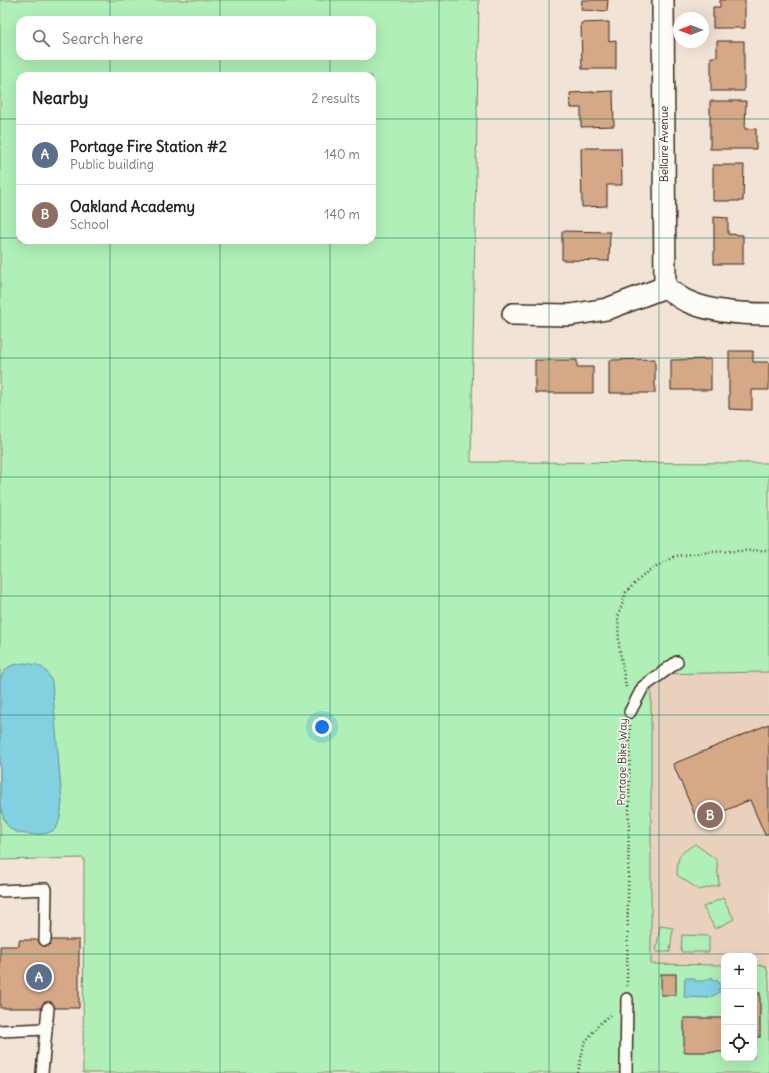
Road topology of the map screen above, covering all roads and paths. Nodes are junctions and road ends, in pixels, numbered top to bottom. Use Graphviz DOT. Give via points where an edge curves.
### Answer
graph roads {
  1 [pos="663,0"];
  2 [pos="665,287"];
  3 [pos="513,314"];
  4 [pos="769,314"];
  5 [pos="769,550"];
  6 [pos="677,662"];
  7 [pos="630,712"];
  8 [pos="0,891"];
  9 [pos="45,940"];
  10 [pos="627,999"];
  11 [pos="48,1008"];
  12 [pos="46,1029"];
  13 [pos="0,1031"];
  14 [pos="42,1073"];
  15 [pos="578,1073"];
  16 [pos="626,1073"];
  1 -- 2 [label="street, Bellaire Avenue"];
  2 -- 3 [label="street" via="607,309 570,315"];
  2 -- 4 [label="street" via="687,302 700,306 748,314"];
  5 -- 7 [label="path, Portage Bike Way" via="676,556 647,572 626,592 618,617 619,646"];
  6 -- 7 [label="lane" via="643,687"];
  7 -- 10 [label="path, Portage Bike Way"];
  8 -- 9 [label="lane" via="46,889"];
  10 -- 15 [label="path" via="598,1025 584,1044"];
  10 -- 16 [label="lane"];
  11 -- 12 [label="lane"];
  12 -- 13 [label="lane"];
  12 -- 14 [label="lane"];
}
